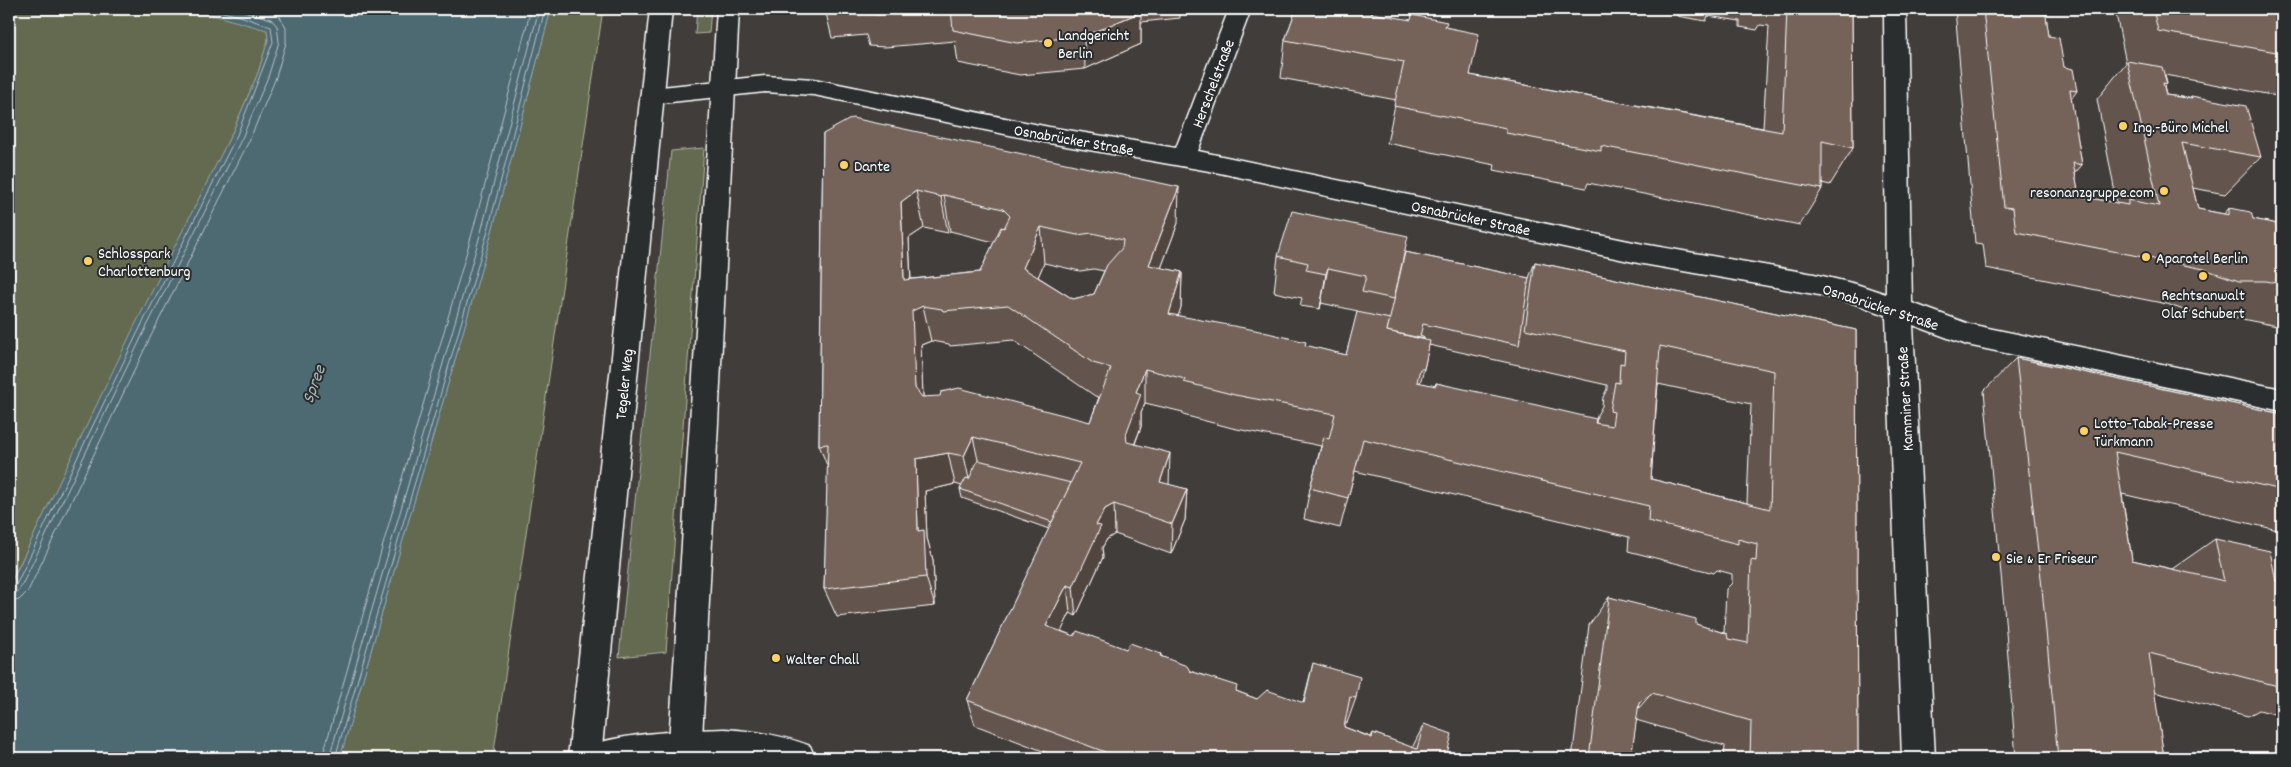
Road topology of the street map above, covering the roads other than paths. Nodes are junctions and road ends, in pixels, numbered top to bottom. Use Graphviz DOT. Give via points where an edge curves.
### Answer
graph roads {
  1 [pos="661,9"];
  2 [pos="728,9"];
  3 [pos="1240,9"];
  4 [pos="1895,9"];
  5 [pos="724,88"];
  6 [pos="652,96"];
  7 [pos="1184,157"];
  8 [pos="1899,311"];
  9 [pos="2282,400"];
  10 [pos="684,753"];
  11 [pos="793,756"];
  12 [pos="584,758"];
  13 [pos="601,758"];
  14 [pos="1918,758"];
  1 -- 6 [label="street, Tegeler Weg"];
  2 -- 5 [label="street"];
  3 -- 7 [label="street, Herschelstraße"];
  4 -- 8 [label="street, Kamminer Straße"];
  5 -- 6 [label="street, Osnabrücker Straße"];
  5 -- 7 [label="street, Osnabrücker Straße" via="765,84 814,87 1049,135"];
  5 -- 10 [label="street"];
  6 -- 12 [label="street, Tegeler Weg"];
  7 -- 8 [label="street, Osnabrücker Straße" via="1643,254 1814,284 1856,294"];
  8 -- 9 [label="street, Osnabrücker Straße" via="1967,334"];
  8 -- 14 [label="street, Kamminer Straße"];
  10 -- 11 [label="street" via="755,747"];
  10 -- 13 [label="street"];
}
